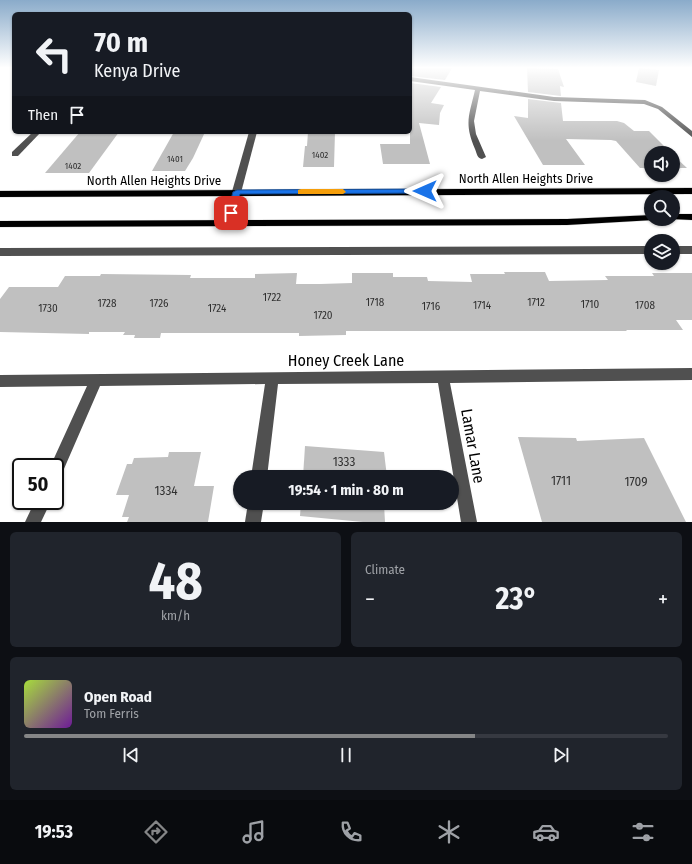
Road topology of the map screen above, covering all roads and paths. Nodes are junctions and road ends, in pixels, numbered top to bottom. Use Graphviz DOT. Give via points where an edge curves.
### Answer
graph roads {
  1 [pos="477,92"];
  2 [pos="513,92"];
  3 [pos="35,134"];
  4 [pos="252,134"];
  5 [pos="692,135"];
  6 [pos="15,154"];
  7 [pos="482,157"];
  8 [pos="692,191"];
  9 [pos="237,192"];
  10 [pos="0,194"];
  11 [pos="680,217"];
  12 [pos="692,217"];
  13 [pos="644,218"];
  14 [pos="228,223"];
  15 [pos="0,224"];
  16 [pos="644,250"];
  17 [pos="680,250"];
  18 [pos="692,250"];
  19 [pos="0,253"];
  20 [pos="692,374"];
  21 [pos="442,377"];
  22 [pos="272,378"];
  23 [pos="96,380"];
  24 [pos="0,381"];
  25 [pos="62,458"];
  26 [pos="260,470"];
  27 [pos="38,510"];
  28 [pos="255,510"];
  29 [pos="33,522"];
  30 [pos="253,522"];
  31 [pos="469,522"];
  1 -- 7 [label="street" via="471,121 472,134"];
  2 -- 5 [label="street" via="574,100 645,102 660,108"];
  3 -- 6 [label="street"];
  4 -- 9 [label="street"];
  8 -- 9 [label="main road, North Allen Heights Drive"];
  9 -- 10 [label="main road, North Allen Heights Drive"];
  9 -- 14 [label="street"];
  11 -- 12 [label="main road"];
  13 -- 14 [label="main road" via="559,222"];
  14 -- 15 [label="main road"];
  16 -- 19 [label="street"];
  17 -- 18 [label="street"];
  20 -- 21 [label="street, Honey Creek Lane"];
  21 -- 22 [label="street, Honey Creek Lane"];
  21 -- 31 [label="street, Lamar Lane"];
  22 -- 23 [label="street, Honey Creek Lane"];
  22 -- 26 [label="street"];
  23 -- 24 [label="street, Honey Creek Lane"];
  23 -- 25 [label="street"];
  27 -- 29 [label="street"];
  28 -- 30 [label="street"];
}
